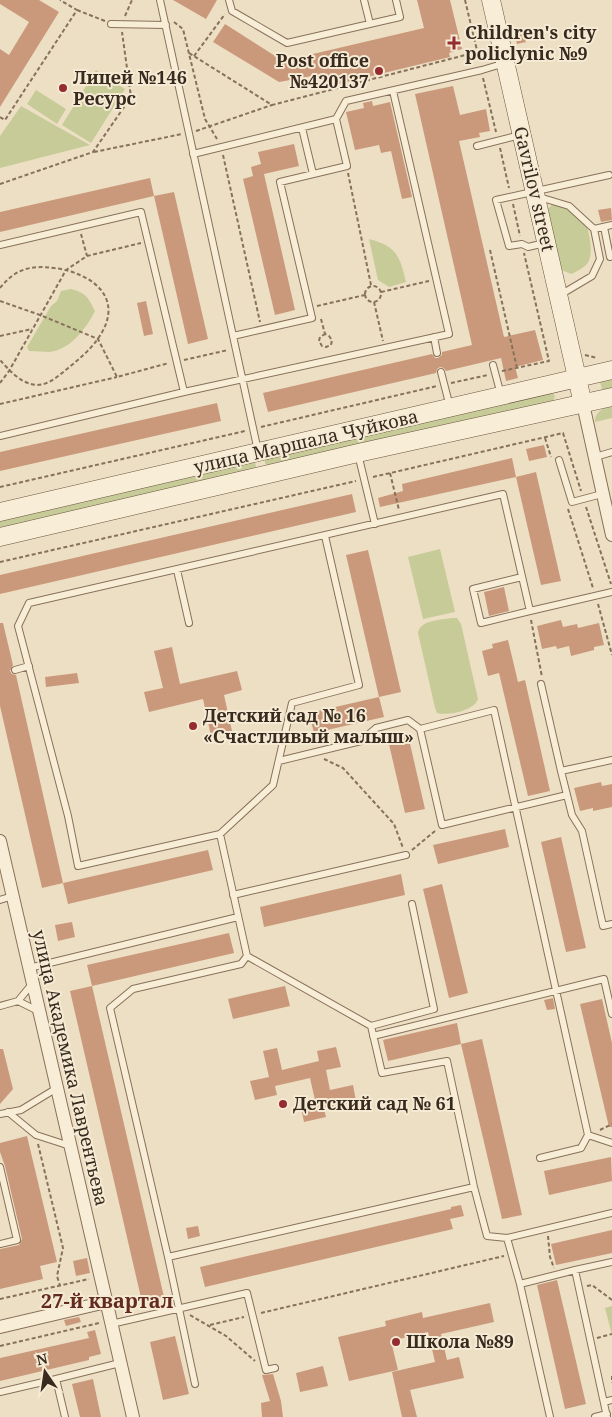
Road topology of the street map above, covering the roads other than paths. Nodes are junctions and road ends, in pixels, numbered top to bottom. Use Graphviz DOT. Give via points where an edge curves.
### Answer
graph roads {
  1 [pos="160,0"];
  2 [pos="364,0"];
  3 [pos="396,0"];
  4 [pos="491,0"];
  5 [pos="230,3"];
  6 [pos="111,24"];
  7 [pos="370,24"];
  8 [pos="166,25"];
  9 [pos="523,55"];
  10 [pos="505,63"];
  11 [pos="393,91"];
  12 [pos="336,119"];
  13 [pos="302,128"];
  14 [pos="522,135"];
  15 [pos="477,146"];
  16 [pos="193,154"];
  17 [pos="313,174"];
  18 [pos="609,175"];
  19 [pos="535,194"];
  20 [pos="612,226"];
  21 [pos="604,227"];
  22 [pos="594,229"];
  23 [pos="547,243"];
  24 [pos="0,245"];
  25 [pos="611,257"];
  26 [pos="600,259"];
  27 [pos="559,296"];
  28 [pos="233,336"];
  29 [pos="434,338"];
  30 [pos="437,353"];
  31 [pos="608,363"];
  32 [pos="493,364"];
  33 [pos="442,372"];
  34 [pos="578,378"];
  35 [pos="242,379"];
  36 [pos="184,392"];
  37 [pos="501,396"];
  38 [pos="612,397"];
  39 [pos="583,404"];
  40 [pos="450,408"];
  41 [pos="0,436"];
  42 [pos="259,452"];
  43 [pos="612,452"];
  44 [pos="358,453"];
  45 [pos="595,457"];
  46 [pos="559,460"];
  47 [pos="264,476"];
  48 [pos="602,494"];
  49 [pos="0,512"];
  50 [pos="610,519"];
  51 [pos="375,524"];
  52 [pos="612,535"];
  53 [pos="325,536"];
  54 [pos="0,537"];
  55 [pos="176,570"];
  56 [pos="522,577"];
  57 [pos="612,592"];
  58 [pos="530,611"];
  59 [pos="189,622"];
  60 [pos="29,666"];
  61 [pos="14,670"];
  62 [pos="541,684"];
  63 [pos="420,728"];
  64 [pos="612,760"];
  65 [pos="279,761"];
  66 [pos="561,772"];
  67 [pos="567,795"];
  68 [pos="516,807"];
  69 [pos="220,834"];
  70 [pos="0,842"];
  71 [pos="406,855"];
  72 [pos="233,895"];
  73 [pos="6,898"];
  74 [pos="412,904"];
  75 [pos="238,917"];
  76 [pos="612,924"];
  77 [pos="247,956"];
  78 [pos="29,968"];
  79 [pos="33,983"];
  80 [pos="556,990"];
  81 [pos="18,1001"];
  82 [pos="0,1006"];
  83 [pos="39,1011"];
  84 [pos="612,1014"];
  85 [pos="371,1026"];
  86 [pos="374,1036"];
  87 [pos="57,1088"];
  88 [pos="8,1112"];
  89 [pos="0,1114"];
  90 [pos="588,1135"];
  91 [pos="612,1143"];
  92 [pos="70,1146"];
  93 [pos="540,1158"];
  94 [pos="0,1167"];
  95 [pos="474,1187"];
  96 [pos="612,1213"];
  97 [pos="507,1238"];
  98 [pos="0,1244"];
  99 [pos="168,1256"];
  100 [pos="612,1262"];
  101 [pos="575,1270"];
  102 [pos="520,1284"];
  103 [pos="106,1302"];
  104 [pos="179,1309"];
  105 [pos="105,1324"];
  106 [pos="0,1327"];
  107 [pos="120,1363"];
  108 [pos="275,1368"];
  109 [pos="56,1379"];
  110 [pos="195,1384"];
  111 [pos="0,1392"];
  112 [pos="612,1400"];
  113 [pos="604,1402"];
  114 [pos="607,1416"];
  115 [pos="65,1417"];
  116 [pos="133,1417"];
  117 [pos="550,1417"];
  118 [pos="595,1417"];
  1 -- 8 [label="lane"];
  2 -- 7 [label="lane"];
  3 -- 7 [label="lane" via="400,17"];
  4 -- 10 [label="main road, Gavrilov street"];
  5 -- 7 [label="lane" via="232,11 287,43"];
  6 -- 8 [label="lane"];
  8 -- 16 [label="lane"];
  9 -- 10 [label="lane"];
  10 -- 11 [label="lane"];
  10 -- 14 [label="main road, Gavrilov street"];
  11 -- 12 [label="lane" via="346,101"];
  11 -- 29 [label="lane" via="449,334"];
  12 -- 13 [label="lane"];
  12 -- 17 [label="lane" via="346,166"];
  13 -- 16 [label="lane"];
  13 -- 17 [label="lane"];
  14 -- 15 [label="lane"];
  14 -- 19 [label="main road, Gavrilov street"];
  16 -- 28 [label="lane"];
  17 -- 28 [label="lane" via="280,182 312,318"];
  18 -- 19 [label="lane"];
  19 -- 22 [label="lane" via="569,206"];
  19 -- 23 [label="main road, Gavrilov street"];
  19 -- 23 [label="lane" via="496,200 509,246"];
  20 -- 21 [label="lane"];
  21 -- 22 [label="lane"];
  21 -- 25 [label="lane"];
  22 -- 26 [label="lane"];
  23 -- 27 [label="main road, Gavrilov street"];
  24 -- 36 [label="lane" via="141,212"];
  25 -- 26 [label="lane"];
  26 -- 27 [label="lane" via="592,276"];
  27 -- 34 [label="main road, Gavrilov street"];
  28 -- 35 [label="lane"];
  29 -- 30 [label="lane"];
  29 -- 35 [label="lane"];
  31 -- 34 [label="main road, улица Маршала Чуйкова"];
  32 -- 37 [label="lane"];
  33 -- 40 [label="lane"];
  34 -- 37 [label="main road, улица Маршала Чуйкова"];
  34 -- 39 [label="main road, Gavrilov street"];
  35 -- 36 [label="lane"];
  35 -- 42 [label="lane"];
  36 -- 41 [label="lane"];
  37 -- 40 [label="main road, улица Маршала Чуйкова"];
  38 -- 39 [label="main road, улица Маршала Чуйкова"];
  39 -- 44 [label="main road, улица Маршала Чуйкова"];
  39 -- 45 [label="street"];
  40 -- 42 [label="main road, улица Маршала Чуйкова"];
  42 -- 47 [label="main road"];
  42 -- 49 [label="main road, улица Маршала Чуйкова"];
  43 -- 45 [label="lane"];
  44 -- 47 [label="main road, улица Маршала Чуйкова"];
  44 -- 51 [label="lane"];
  45 -- 48 [label="street"];
  46 -- 48 [label="lane" via="572,502"];
  47 -- 54 [label="main road, улица Маршала Чуйкова"];
  48 -- 50 [label="street"];
  50 -- 52 [label="street"];
  51 -- 53 [label="lane"];
  51 -- 56 [label="lane" via="503,494"];
  53 -- 55 [label="lane"];
  53 -- 65 [label="lane" via="360,685 292,703"];
  55 -- 59 [label="lane"];
  55 -- 60 [label="lane" via="29,603 18,626"];
  56 -- 58 [label="lane"];
  56 -- 58 [label="lane" via="473,589 481,623"];
  57 -- 58 [label="lane"];
  60 -- 61 [label="lane"];
  60 -- 69 [label="lane" via="78,866"];
  62 -- 66 [label="lane"];
  63 -- 65 [label="lane" via="408,720 376,728 361,742"];
  63 -- 68 [label="lane" via="494,710"];
  63 -- 68 [label="lane" via="442,825"];
  64 -- 66 [label="lane"];
  65 -- 69 [label="lane" via="273,785"];
  66 -- 67 [label="lane"];
  67 -- 68 [label="lane"];
  67 -- 76 [label="lane" via="572,815 582,832 603,926"];
  68 -- 80 [label="lane"];
  69 -- 72 [label="lane"];
  70 -- 73 [label="street, улица Академика Лаврентьева"];
  71 -- 72 [label="lane"];
  72 -- 75 [label="lane"];
  73 -- 78 [label="street, улица Академика Лаврентьева"];
  74 -- 85 [label="lane" via="434,1009"];
  75 -- 77 [label="lane"];
  75 -- 78 [label="lane"];
  77 -- 85 [label="lane"];
  77 -- 99 [label="lane" via="240,964 133,989 110,1008"];
  78 -- 79 [label="street, улица Академика Лаврентьева"];
  79 -- 81 [label="lane"];
  79 -- 83 [label="street, улица Академика Лаврентьева"];
  80 -- 84 [label="lane" via="604,979"];
  80 -- 86 [label="lane"];
  80 -- 90 [label="lane"];
  81 -- 82 [label="lane"];
  81 -- 83 [label="lane"];
  83 -- 87 [label="street, улица Академика Лаврентьева"];
  85 -- 86 [label="lane"];
  86 -- 95 [label="lane" via="382,1074 447,1061"];
  87 -- 88 [label="lane" via="21,1110"];
  87 -- 92 [label="street, улица Академика Лаврентьева"];
  88 -- 89 [label="lane"];
  88 -- 92 [label="lane" via="36,1135"];
  90 -- 91 [label="lane"];
  90 -- 93 [label="lane" via="581,1148"];
  92 -- 103 [label="street, улица Академика Лаврентьева"];
  94 -- 98 [label="lane" via="17,1240"];
  95 -- 97 [label="lane" via="487,1236"];
  95 -- 99 [label="lane"];
  96 -- 97 [label="lane"];
  97 -- 102 [label="lane"];
  99 -- 104 [label="lane"];
  100 -- 101 [label="lane"];
  101 -- 102 [label="lane"];
  101 -- 113 [label="lane"];
  102 -- 117 [label="lane"];
  103 -- 105 [label="street, улица Академика Лаврентьева"];
  103 -- 106 [label="street"];
  104 -- 105 [label="lane"];
  104 -- 108 [label="lane" via="247,1292 266,1370"];
  104 -- 110 [label="lane"];
  105 -- 107 [label="street, улица Академика Лаврентьева"];
  107 -- 109 [label="lane"];
  107 -- 116 [label="street, улица Академика Лаврентьева"];
  109 -- 111 [label="lane"];
  109 -- 115 [label="lane"];
  112 -- 113 [label="lane"];
  113 -- 114 [label="lane"];
  114 -- 118 [label="lane"];
}
